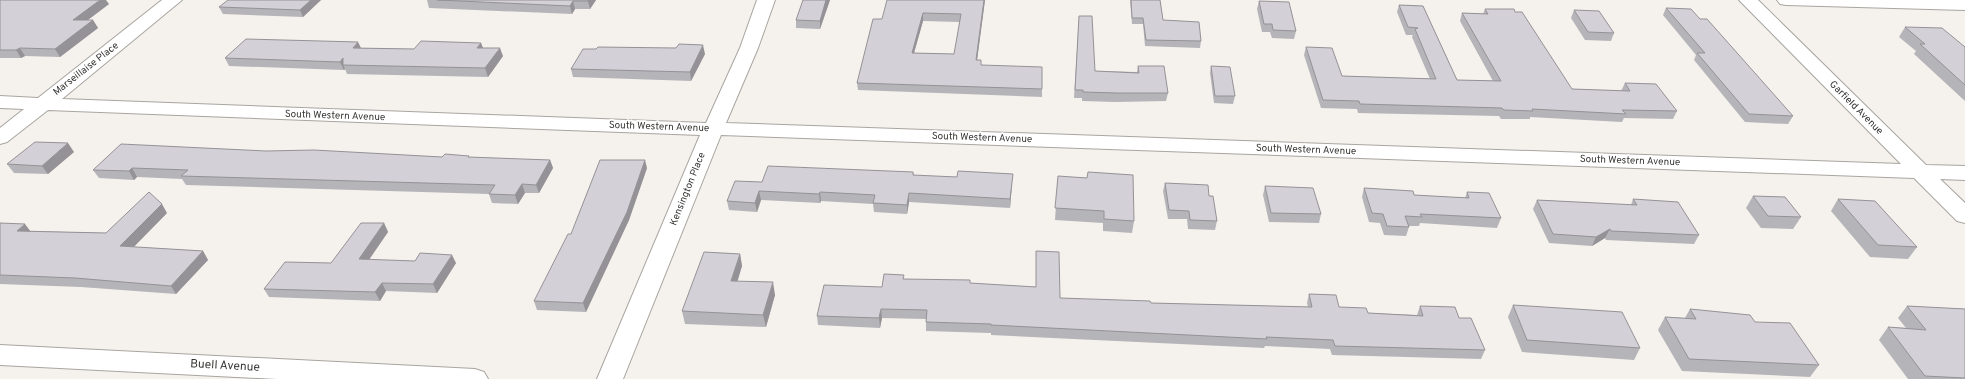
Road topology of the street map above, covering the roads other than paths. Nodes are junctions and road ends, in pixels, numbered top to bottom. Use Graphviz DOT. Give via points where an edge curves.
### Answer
graph roads {
  1 [pos="173,0"];
  2 [pos="766,0"];
  3 [pos="1748,0"];
  4 [pos="1786,0"];
  5 [pos="1965,5"];
  6 [pos="0,102"];
  7 [pos="43,104"];
  8 [pos="713,129"];
  9 [pos="0,138"];
  10 [pos="1920,171"];
  11 [pos="1965,173"];
  12 [pos="1965,216"];
  13 [pos="0,355"];
  14 [pos="475,379"];
  15 [pos="610,379"];
  1 -- 7 [label="street, Marseillaise Place"];
  2 -- 8 [label="street, Kensington Place" via="749,48"];
  3 -- 10 [label="street, Garfield Avenue"];
  4 -- 5 [label="street"];
  6 -- 7 [label="street, South Western Avenue"];
  7 -- 8 [label="street, South Western Avenue"];
  7 -- 9 [label="street, Marseillaise Place"];
  8 -- 10 [label="street, South Western Avenue"];
  8 -- 15 [label="street, Kensington Place"];
  10 -- 11 [label="street, South Western Avenue"];
  10 -- 12 [label="street, Garfield Avenue"];
  13 -- 14 [label="street, Buell Avenue"];
}
